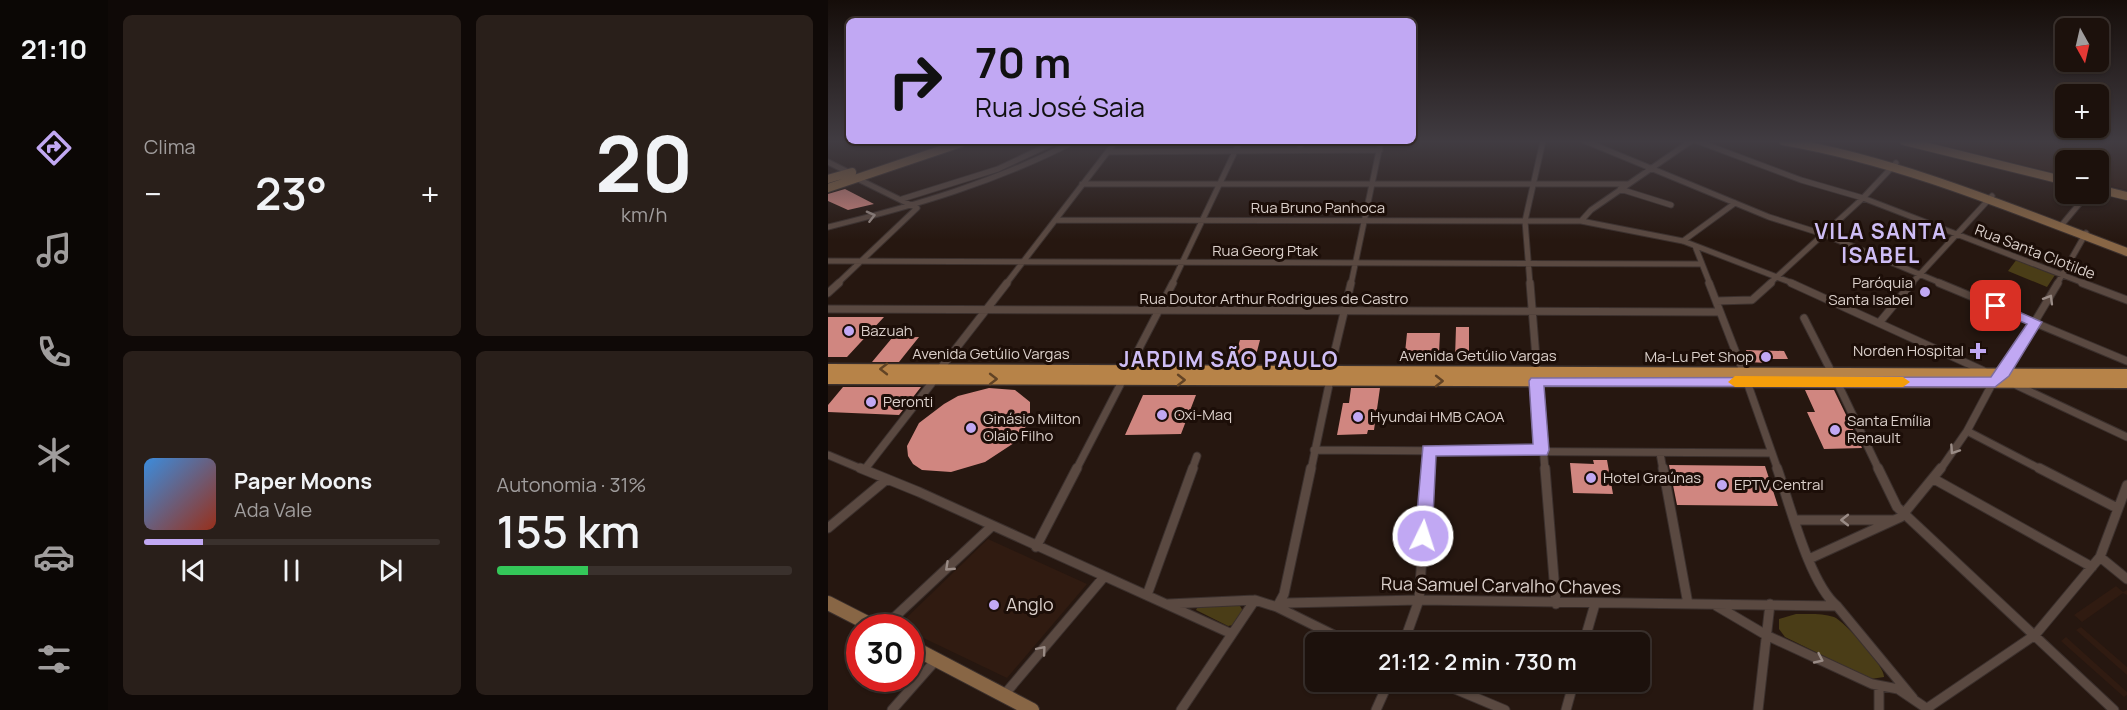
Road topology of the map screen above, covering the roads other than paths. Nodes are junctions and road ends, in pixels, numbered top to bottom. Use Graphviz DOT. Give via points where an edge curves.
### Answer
graph roads {
  1 [pos="856,174"];
  2 [pos="982,174"];
  3 [pos="1007,174"];
  4 [pos="1090,174"];
  5 [pos="1225,174"];
  6 [pos="1374,174"];
  7 [pos="1536,174"];
  8 [pos="1641,174"];
  9 [pos="1665,174"];
  10 [pos="1785,174"];
  11 [pos="1886,174"];
  12 [pos="1921,174"];
  13 [pos="2038,174"];
  14 [pos="2055,178"];
  15 [pos="828,179"];
  16 [pos="1372,183"];
  17 [pos="1082,184"];
  18 [pos="1220,184"];
  19 [pos="1626,184"];
  20 [pos="1534,185"];
  21 [pos="828,188"];
  22 [pos="1620,189"];
  23 [pos="2109,192"];
  24 [pos="2127,196"];
  25 [pos="1863,198"];
  26 [pos="1990,198"];
  27 [pos="902,199"];
  28 [pos="1735,203"];
  29 [pos="2077,204"];
  30 [pos="915,205"];
  31 [pos="1671,205"];
  32 [pos="1056,220"];
  33 [pos="1202,220"];
  34 [pos="1366,220"];
  35 [pos="1525,221"];
  36 [pos="1581,221"];
  37 [pos="2062,226"];
  38 [pos="828,227"];
  39 [pos="1823,234"];
  40 [pos="1958,235"];
  41 [pos="2086,235"];
  42 [pos="1683,241"];
  43 [pos="1695,246"];
  44 [pos="2127,248"];
  45 [pos="2127,252"];
  46 [pos="861,260"];
  47 [pos="828,261"];
  48 [pos="1022,263"];
  49 [pos="1182,263"];
  50 [pos="1355,263"];
  51 [pos="1528,263"];
  52 [pos="1702,264"];
  53 [pos="1919,274"];
  54 [pos="2063,275"];
  55 [pos="1777,276"];
  56 [pos="828,293"];
  57 [pos="2127,300"];
  58 [pos="1716,301"];
  59 [pos="828,309"];
  60 [pos="985,311"];
  61 [pos="1159,312"];
  62 [pos="1343,312"];
  63 [pos="1720,312"];
  64 [pos="1532,314"];
  65 [pos="1804,318"];
  66 [pos="2035,322"];
  67 [pos="1879,323"];
  68 [pos="2127,361"];
  69 [pos="1128,368"];
  70 [pos="828,369"];
  71 [pos="938,374"];
  72 [pos="2127,374"];
  73 [pos="1330,376"];
  74 [pos="1535,376"];
  75 [pos="1745,376"];
  76 [pos="1834,376"];
  77 [pos="1999,378"];
  78 [pos="828,379"];
  79 [pos="1122,380"];
  80 [pos="2127,383"];
  81 [pos="1967,431"];
  82 [pos="2127,437"];
  83 [pos="1314,450"];
  84 [pos="1429,450"];
  85 [pos="1542,450"];
  86 [pos="1660,453"];
  87 [pos="1772,453"];
  88 [pos="828,455"];
  89 [pos="1197,456"];
  90 [pos="865,469"];
  91 [pos="887,479"];
  92 [pos="1935,479"];
  93 [pos="2127,485"];
  94 [pos="2117,508"];
  95 [pos="1899,516"];
  96 [pos="1795,520"];
  97 [pos="992,527"];
  98 [pos="828,528"];
  99 [pos="1036,547"];
  100 [pos="2100,557"];
  101 [pos="1809,559"];
  102 [pos="2092,567"];
  103 [pos="1103,578"];
  104 [pos="2127,579"];
  105 [pos="1147,595"];
  106 [pos="1255,600"];
  107 [pos="1419,600"];
  108 [pos="828,603"];
  109 [pos="1168,604"];
  110 [pos="1556,604"];
  111 [pos="1595,604"];
  112 [pos="1688,604"];
  113 [pos="1713,604"];
  114 [pos="1770,604"];
  115 [pos="1837,606"];
  116 [pos="1277,607"];
  117 [pos="850,614"];
  118 [pos="898,614"];
  119 [pos="1328,632"];
  120 [pos="1408,632"];
  121 [pos="1587,632"];
  122 [pos="1232,634"];
  123 [pos="1766,635"];
  124 [pos="2035,635"];
  125 [pos="924,654"];
  126 [pos="936,660"];
  127 [pos="1879,686"];
  128 [pos="1384,692"];
  129 [pos="1462,692"];
  130 [pos="1571,692"];
  131 [pos="1004,695"];
  132 [pos="1913,698"];
  133 [pos="1021,708"];
  134 [pos="1928,709"];
  135 [pos="891,710"];
  136 [pos="1181,710"];
  137 [pos="1376,710"];
  138 [pos="1505,710"];
  139 [pos="1566,710"];
  140 [pos="1758,710"];
  141 [pos="1879,710"];
  142 [pos="2114,710"];
  1 -- 15 [label="street"];
  1 -- 21 [label="street"];
  1 -- 27 [label="street"];
  2 -- 27 [label="street"];
  3 -- 30 [label="street"];
  4 -- 17 [label="street"];
  5 -- 18 [label="street"];
  6 -- 16 [label="street"];
  7 -- 20 [label="street"];
  8 -- 19 [label="street"];
  9 -- 28 [label="street"];
  10 -- 25 [label="street, Rua Santa Clotilde"];
  11 -- 25 [label="street"];
  12 -- 26 [label="street"];
  13 -- 14 [label="street"];
  16 -- 18 [label="street"];
  16 -- 20 [label="street"];
  16 -- 34 [label="street"];
  17 -- 18 [label="street"];
  17 -- 32 [label="street"];
  18 -- 33 [label="street"];
  19 -- 20 [label="street"];
  19 -- 22 [label="street"];
  20 -- 35 [label="street"];
  22 -- 31 [label="street"];
  22 -- 36 [label="street"];
  23 -- 24 [label="street"];
  25 -- 39 [label="street"];
  25 -- 40 [label="street, Rua Santa Clotilde"];
  26 -- 37 [label="street"];
  26 -- 40 [label="street"];
  27 -- 30 [label="street"];
  28 -- 39 [label="street"];
  28 -- 42 [label="street"];
  29 -- 37 [label="street"];
  38 -- 30 [label="street, one-way"];
  30 -- 46 [label="street" via="917,208"];
  32 -- 33 [label="street, Rua Bruno Panhoca"];
  32 -- 48 [label="street"];
  33 -- 34 [label="street, Rua Bruno Panhoca"];
  33 -- 49 [label="street"];
  34 -- 35 [label="street, Rua Bruno Panhoca"];
  34 -- 50 [label="street"];
  35 -- 36 [label="street, Rua Bruno Panhoca"];
  35 -- 51 [label="street"];
  36 -- 42 [label="street, Rua Bruno Panhoca"];
  37 -- 41 [label="street"];
  39 -- 53 [label="street"];
  39 -- 55 [label="street"];
  40 -- 53 [label="street"];
  40 -- 54 [label="street, Rua Santa Clotilde"];
  41 -- 44 [label="street"];
  41 -- 45 [label="street"];
  41 -- 54 [label="street"];
  42 -- 43 [label="street, Rua Bruno Panhoca"];
  43 -- 52 [label="street"];
  43 -- 55 [label="street, Rua Bruno Panhoca"];
  46 -- 47 [label="street, Rua Georg Ptak"];
  46 -- 48 [label="street, Rua Georg Ptak"];
  46 -- 56 [label="street"];
  48 -- 49 [label="street, Rua Georg Ptak"];
  48 -- 60 [label="street"];
  49 -- 50 [label="street, Rua Georg Ptak"];
  49 -- 61 [label="street"];
  50 -- 51 [label="street, Rua Georg Ptak"];
  50 -- 62 [label="street"];
  51 -- 52 [label="street, Rua Georg Ptak"];
  51 -- 64 [label="street"];
  52 -- 58 [label="street"];
  53 -- 66 [label="street"];
  53 -- 67 [label="street"];
  54 -- 57 [label="street, Rua Santa Clotilde"];
  66 -- 54 [label="street, one-way"];
  55 -- 58 [label="street" via="1752,300"];
  55 -- 67 [label="street, Rua Bruno Panhoca"];
  58 -- 63 [label="street"];
  59 -- 60 [label="street, Rua Doutor Arthur Rodrigues de Castro"];
  60 -- 61 [label="street, Rua Doutor Arthur Rodrigues de Castro"];
  60 -- 71 [label="street"];
  61 -- 62 [label="street, Rua Doutor Arthur Rodrigues de Castro"];
  61 -- 69 [label="street"];
  62 -- 64 [label="street, Rua Doutor Arthur Rodrigues de Castro"];
  62 -- 73 [label="street"];
  63 -- 64 [label="street, Rua Doutor Arthur Rodrigues de Castro"];
  63 -- 75 [label="street"];
  64 -- 74 [label="street"];
  65 -- 76 [label="street"];
  66 -- 68 [label="street"];
  66 -- 77 [label="street"];
  67 -- 77 [label="street, Rua Bruno Panhoca"];
  69 -- 71 [label="main road, Avenida Getúlio Vargas"];
  69 -- 73 [label="main road, Avenida Getúlio Vargas"];
  69 -- 79 [label="street"];
  71 -- 70 [label="main road, Avenida Getúlio Vargas, one-way"];
  71 -- 78 [label="main road, Avenida Getúlio Vargas"];
  71 -- 79 [label="main road, Avenida Getúlio Vargas, one-way"];
  71 -- 90 [label="street"];
  72 -- 77 [label="main road, Avenida Getúlio Vargas"];
  73 -- 74 [label="main road, Avenida Getúlio Vargas"];
  79 -- 73 [label="main road, Avenida Getúlio Vargas, one-way"];
  73 -- 83 [label="street"];
  74 -- 75 [label="main road, Avenida Getúlio Vargas"];
  74 -- 85 [label="street"];
  75 -- 76 [label="main road, Avenida Getúlio Vargas"];
  75 -- 87 [label="street"];
  76 -- 77 [label="main road, Avenida Getúlio Vargas"];
  76 -- 95 [label="street"];
  77 -- 80 [label="main road, Avenida Getúlio Vargas"];
  77 -- 81 [label="street"];
  77 -- 82 [label="street, Rua Bruno Panhoca"];
  79 -- 99 [label="street"];
  81 -- 92 [label="street, one-way"];
  81 -- 94 [label="street"];
  83 -- 84 [label="street"];
  83 -- 116 [label="street" via="1284,594"];
  84 -- 85 [label="street"];
  84 -- 107 [label="street"];
  85 -- 86 [label="street"];
  85 -- 110 [label="street"];
  86 -- 87 [label="street"];
  86 -- 112 [label="street"];
  87 -- 96 [label="street"];
  88 -- 90 [label="street"];
  89 -- 105 [label="street"];
  90 -- 91 [label="street"];
  91 -- 97 [label="street"];
  91 -- 98 [label="street"];
  92 -- 95 [label="street"];
  92 -- 102 [label="street"];
  93 -- 94 [label="street"];
  94 -- 100 [label="street"];
  95 -- 96 [label="street, one-way"];
  95 -- 101 [label="street"];
  95 -- 124 [label="street"];
  96 -- 101 [label="street"];
  97 -- 99 [label="street"];
  97 -- 118 [label="street, one-way"];
  99 -- 103 [label="street"];
  100 -- 102 [label="street"];
  100 -- 104 [label="street"];
  101 -- 115 [label="street" via="1826,597"];
  102 -- 124 [label="street"];
  103 -- 105 [label="street"];
  131 -- 103 [label="street, one-way"];
  105 -- 109 [label="street"];
  106 -- 109 [label="street, Rua Samuel Carvalho Chaves"];
  106 -- 116 [label="street, Rua Samuel Carvalho Chaves"];
  106 -- 122 [label="street"];
  107 -- 110 [label="street, Rua Samuel Carvalho Chaves"];
  107 -- 116 [label="street, Rua Samuel Carvalho Chaves" via="1286,603"];
  107 -- 120 [label="street"];
  108 -- 117 [label="street"];
  109 -- 122 [label="street"];
  110 -- 111 [label="street, Rua Samuel Carvalho Chaves"];
  111 -- 112 [label="street, Rua Samuel Carvalho Chaves"];
  111 -- 121 [label="street"];
  112 -- 113 [label="street, Rua Samuel Carvalho Chaves"];
  113 -- 114 [label="street, Rua Samuel Carvalho Chaves"];
  113 -- 123 [label="street"];
  114 -- 115 [label="street, Rua Samuel Carvalho Chaves"];
  114 -- 123 [label="street"];
  115 -- 132 [label="street"];
  116 -- 119 [label="street"];
  122 -- 136 [label="street"];
  123 -- 127 [label="street, one-way"];
  123 -- 140 [label="street"];
  124 -- 134 [label="street"];
  124 -- 142 [label="street"];
  125 -- 126 [label="street"];
  126 -- 131 [label="street"];
  126 -- 135 [label="street"];
  127 -- 132 [label="street" via="1898,689"];
  127 -- 141 [label="street"];
  128 -- 137 [label="street"];
  129 -- 138 [label="street"];
  130 -- 139 [label="street"];
  131 -- 133 [label="street"];
  132 -- 134 [label="street"];
}
